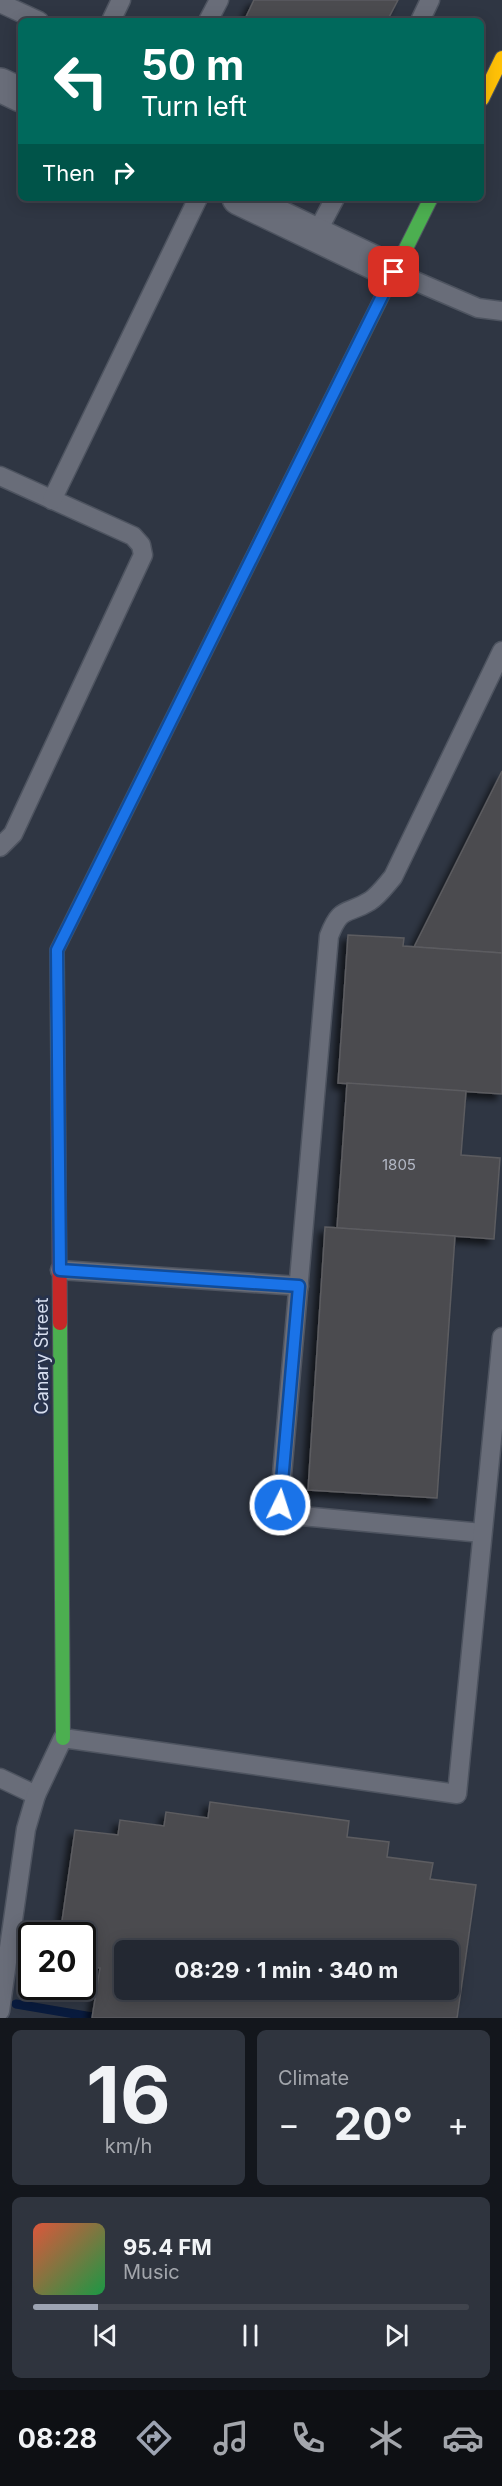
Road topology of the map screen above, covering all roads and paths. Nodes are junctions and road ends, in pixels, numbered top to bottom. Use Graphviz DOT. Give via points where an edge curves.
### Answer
graph roads {
  1 [pos="121,0"];
  2 [pos="219,0"];
  3 [pos="430,0"];
  4 [pos="0,3"];
  5 [pos="32,18"];
  6 [pos="112,18"];
  7 [pos="210,18"];
  8 [pos="421,18"];
  9 [pos="502,58"];
  10 [pos="0,85"];
  11 [pos="18,94"];
  12 [pos="484,95"];
  13 [pos="197,201"];
  14 [pos="245,201"];
  15 [pos="333,201"];
  16 [pos="430,201"];
  17 [pos="316,234"];
  18 [pos="394,272"];
  19 [pos="502,311"];
  20 [pos="0,476"];
  21 [pos="52,500"];
  22 [pos="502,651"];
  23 [pos="0,847"];
  24 [pos="60,1270"];
  25 [pos="299,1286"];
  26 [pos="502,1337"];
  27 [pos="482,1533"];
  28 [pos="63,1738"];
  29 [pos="0,1778"];
  30 [pos="36,1795"];
  31 [pos="0,2011"];
  1 -- 6 [label="lane"];
  2 -- 7 [label="lane"];
  3 -- 8 [label="lane"];
  4 -- 5 [label="lane"];
  9 -- 12 [label="street"];
  10 -- 11 [label="street"];
  13 -- 21 [label="lane"];
  14 -- 17 [label="street"];
  15 -- 17 [label="lane"];
  16 -- 18 [label="street, Canary Street"];
  17 -- 18 [label="street"];
  18 -- 19 [label="lane" via="478,309"];
  18 -- 24 [label="street, Canary Street" via="57,950"];
  20 -- 21 [label="lane"];
  21 -- 23 [label="lane" via="133,536 143,555 13,834"];
  22 -- 25 [label="lane" via="393,877 371,900 346,910 329,936"];
  24 -- 25 [label="lane"];
  24 -- 28 [label="street, Canary Street"];
  25 -- 27 [label="lane" via="280,1498 284,1511 291,1515"];
  26 -- 27 [label="lane"];
  27 -- 28 [label="lane" via="457,1794"];
  28 -- 30 [label="lane"];
  29 -- 30 [label="lane"];
  30 -- 31 [label="lane" via="26,1829"];
}
